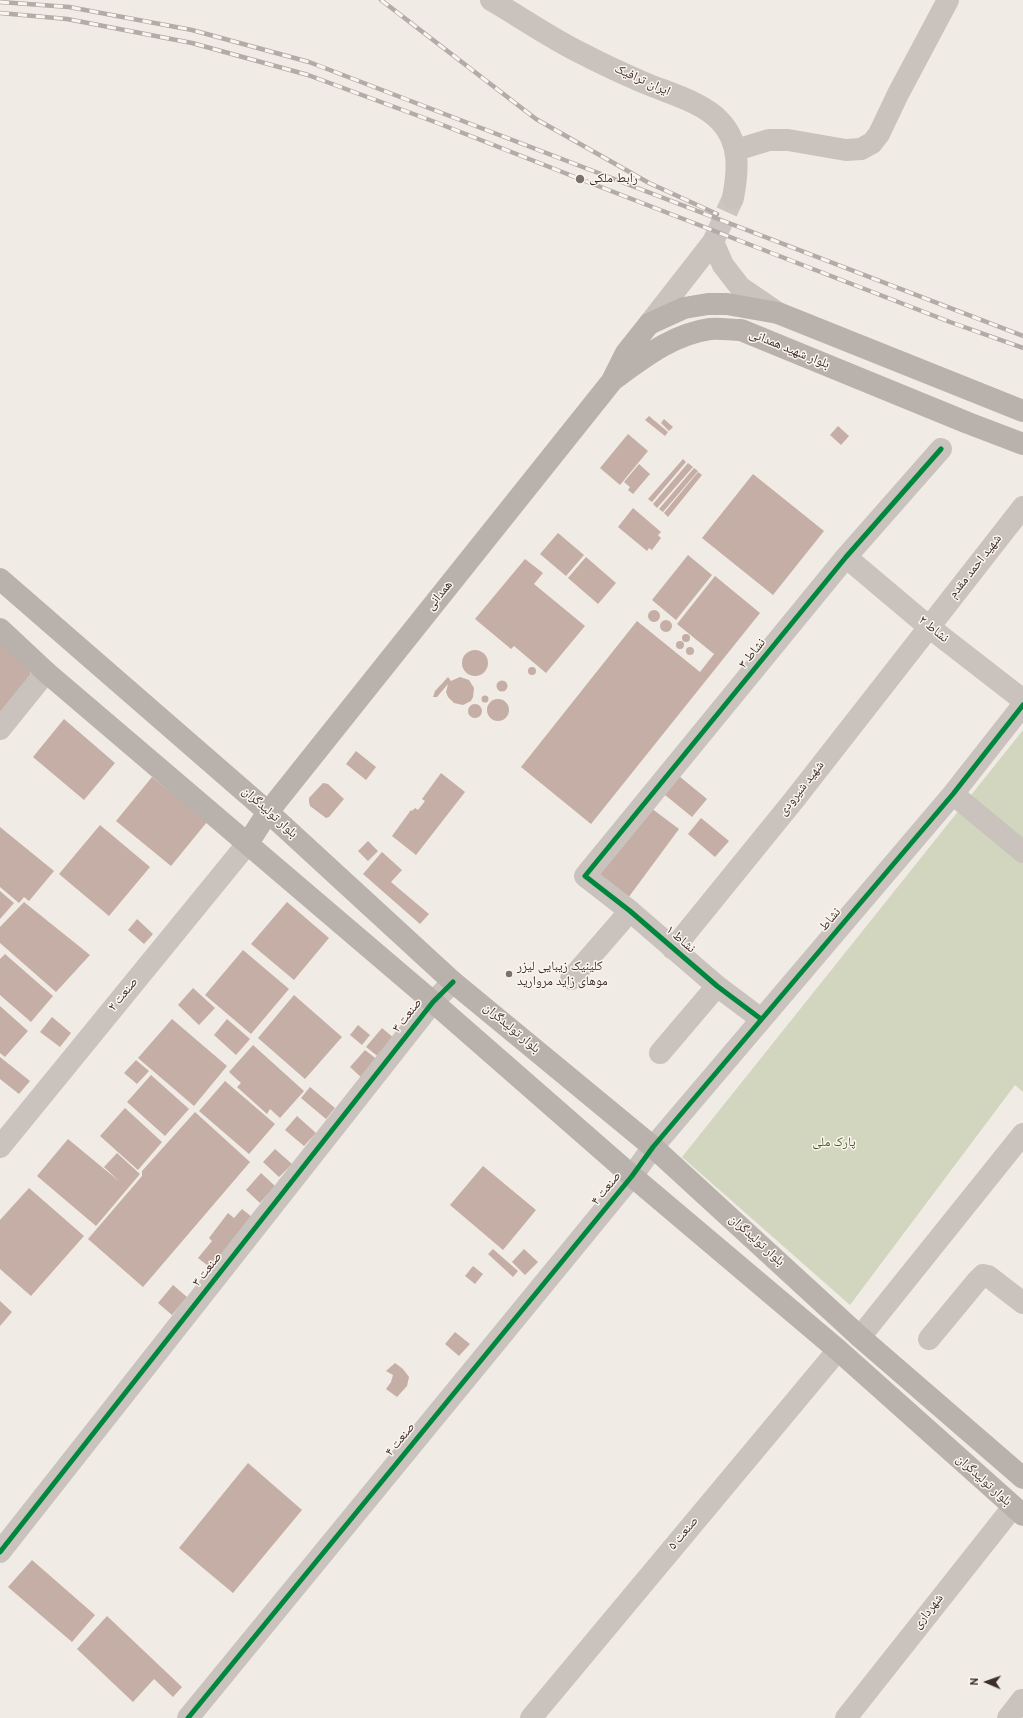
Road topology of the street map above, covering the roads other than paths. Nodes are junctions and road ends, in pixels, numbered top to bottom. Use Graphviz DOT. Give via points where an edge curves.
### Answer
graph roads {
  1 [pos="492,0"];
  2 [pos="948,0"];
  3 [pos="736,150"];
  4 [pos="733,198"];
  5 [pos="778,313"];
  6 [pos="649,324"];
  7 [pos="939,377"];
  8 [pos="612,381"];
  9 [pos="927,406"];
  10 [pos="1023,411"];
  11 [pos="1023,444"];
  12 [pos="941,449"];
  13 [pos="1023,507"];
  14 [pos="846,557"];
  15 [pos="0,579"];
  16 [pos="929,627"];
  17 [pos="0,629"];
  18 [pos="46,672"];
  19 [pos="1023,700"];
  20 [pos="1023,705"];
  21 [pos="0,729"];
  22 [pos="953,794"];
  23 [pos="268,812"];
  24 [pos="248,844"];
  25 [pos="1023,852"];
  26 [pos="585,876"];
  27 [pos="630,911"];
  28 [pos="673,948"];
  29 [pos="571,979"];
  30 [pos="453,982"];
  31 [pos="717,986"];
  32 [pos="433,1002"];
  33 [pos="761,1019"];
  34 [pos="660,1053"];
  35 [pos="1023,1134"];
  36 [pos="0,1147"];
  37 [pos="653,1147"];
  38 [pos="632,1176"];
  39 [pos="1023,1303"];
  40 [pos="860,1337"];
  41 [pos="929,1339"];
  42 [pos="838,1350"];
  43 [pos="1023,1478"];
  44 [pos="1018,1511"];
  45 [pos="0,1552"];
  46 [pos="1022,1700"];
  47 [pos="188,1718"];
  48 [pos="531,1718"];
  49 [pos="846,1718"];
  50 [pos="1008,1718"];
  1 -- 3 [label="street, ایران ترافیک" via="582,54 705,110 720,120 732,138"];
  2 -- 3 [label="street" via="872,143 861,149 846,150 788,140 769,140"];
  3 -- 4 [label="street, ایران ترافیک" via="737,172"];
  5 -- 6 [label="main road, بلوار شهید همدانی" via="727,304 708,304 684,308"];
  5 -- 6 [label="street" via="740,287 722,265 712,242"];
  5 -- 7 [label="main road, بلوار شهید همدانی"];
  6 -- 8 [label="main road, بلوار شهید همدانی" via="626,353"];
  7 -- 9 [label="main road"];
  7 -- 10 [label="main road, بلوار شهید همدانی"];
  8 -- 9 [label="main road, بلوار شهید همدانی" via="680,337 710,329 741,330"];
  8 -- 23 [label="main road, همدانی"];
  9 -- 11 [label="main road, بلوار شهید همدانی"];
  12 -- 14 [label="street, نشاط ۳"];
  13 -- 16 [label="street, شهید احمد مقدم"];
  14 -- 16 [label="street, نشاط ۲"];
  14 -- 26 [label="street, نشاط ۳"];
  15 -- 23 [label="main road, بلوار تولیدگران"];
  16 -- 19 [label="street, نشاط ۲"];
  16 -- 28 [label="street, شهید شیرودی" via="794,800"];
  17 -- 18 [label="main road, بلوار تولیدگران"];
  18 -- 21 [label="street"];
  18 -- 24 [label="main road, بلوار تولیدگران"];
  20 -- 22 [label="street, نشاط"];
  22 -- 25 [label="street"];
  22 -- 33 [label="street, نشاط"];
  23 -- 24 [label="main road, همدانی"];
  23 -- 30 [label="main road, بلوار تولیدگران"];
  24 -- 32 [label="main road, بلوار تولیدگران"];
  24 -- 36 [label="street, صنعت ۲"];
  26 -- 27 [label="street, نشاط ۱"];
  27 -- 28 [label="street, نشاط ۱"];
  27 -- 29 [label="street"];
  28 -- 31 [label="street, نشاط ۱"];
  30 -- 32 [label="street, صنعت ۳"];
  30 -- 37 [label="main road, بلوار تولیدگران"];
  31 -- 33 [label="street, نشاط ۱"];
  31 -- 34 [label="street"];
  32 -- 38 [label="main road, بلوار تولیدگران"];
  32 -- 45 [label="street, صنعت ۳"];
  33 -- 37 [label="street, نشاط"];
  35 -- 40 [label="street"];
  37 -- 38 [label="street, صنعت ۴"];
  37 -- 40 [label="main road, بلوار تولیدگران"];
  38 -- 42 [label="main road, بلوار تولیدگران"];
  38 -- 47 [label="street, صنعت ۴"];
  39 -- 41 [label="street" via="988,1276 983,1276"];
  40 -- 43 [label="main road, بلوار تولیدگران"];
  42 -- 44 [label="main road, بلوار تولیدگران"];
  42 -- 48 [label="street, صنعت ۵"];
  44 -- 49 [label="street, شهرداری"];
  46 -- 50 [label="street"];
}
